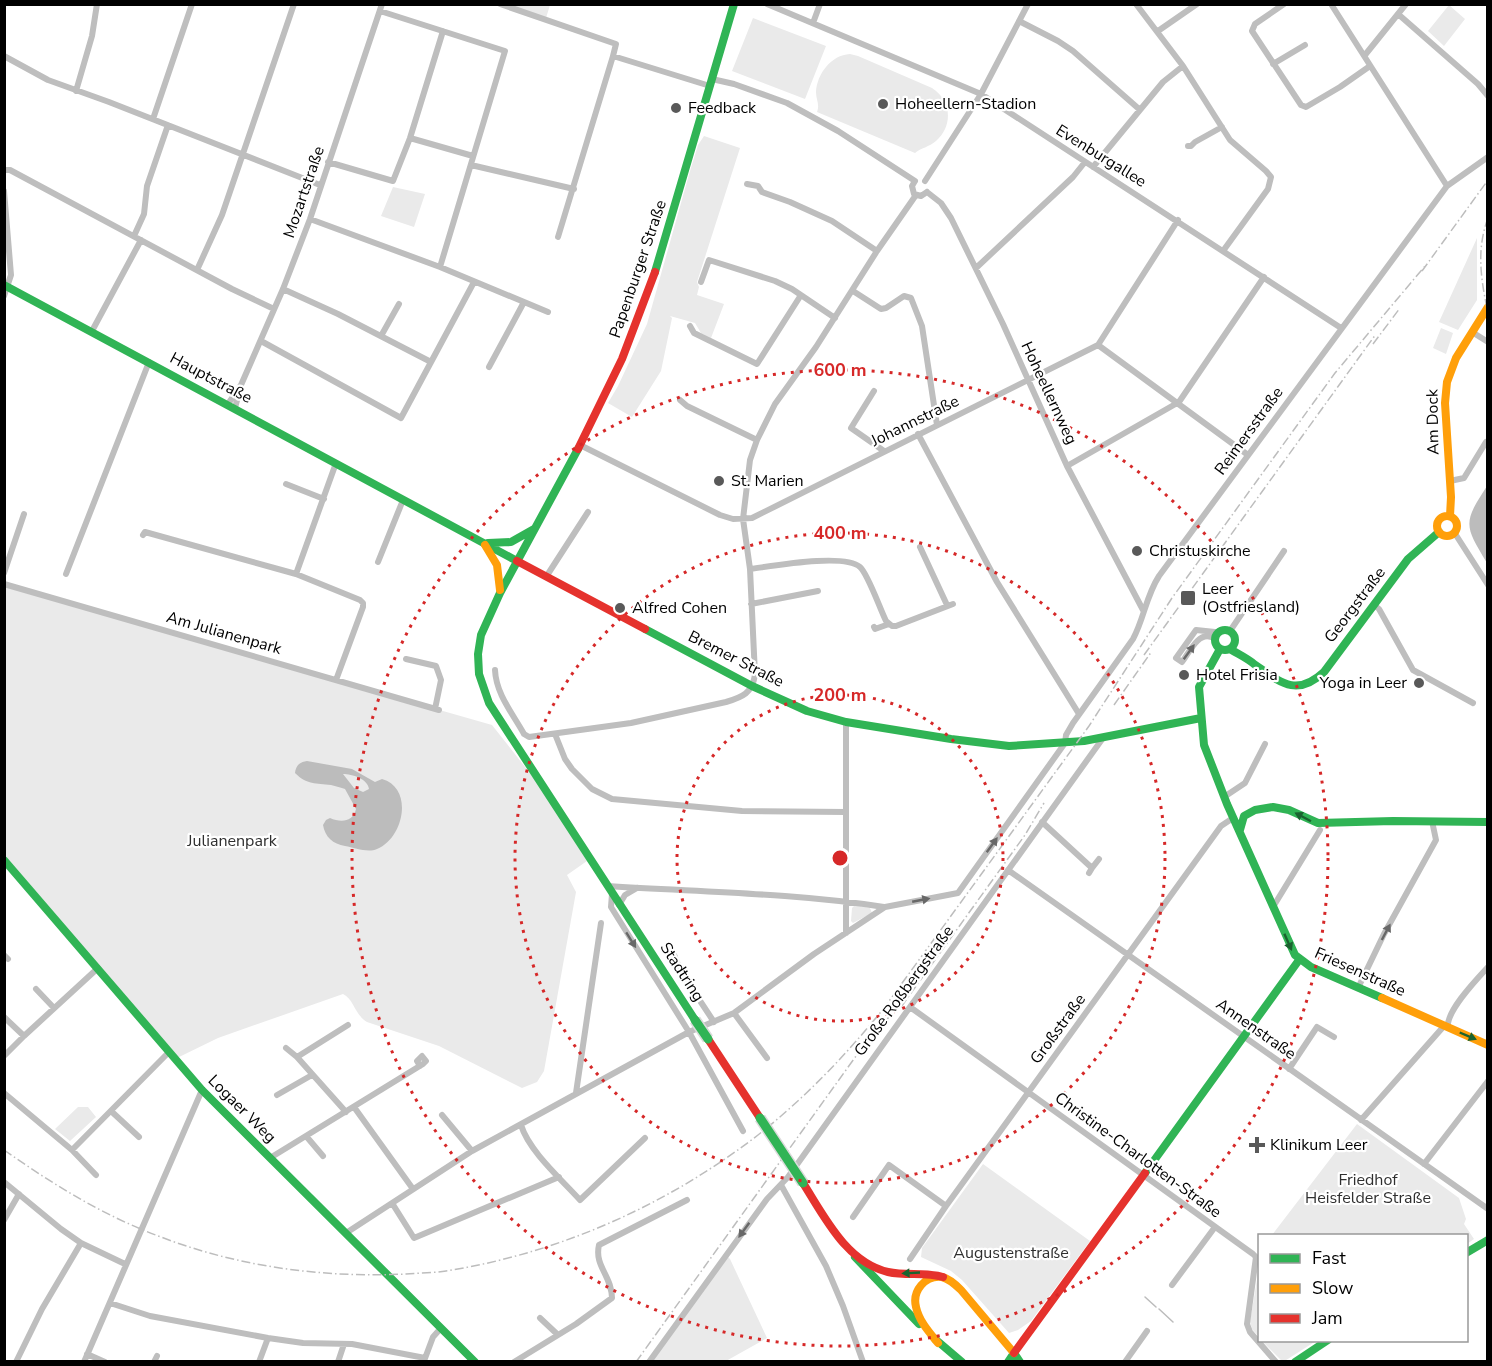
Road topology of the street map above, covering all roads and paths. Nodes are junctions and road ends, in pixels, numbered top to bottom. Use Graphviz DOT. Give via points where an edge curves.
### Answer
graph roads {
  1 [pos="97,4"];
  2 [pos="192,4"];
  3 [pos="294,4"];
  4 [pos="500,4"];
  5 [pos="734,4"];
  6 [pos="767,4"];
  7 [pos="820,4"];
  8 [pos="1028,4"];
  9 [pos="1136,4"];
  10 [pos="1197,4"];
  11 [pos="1284,4"];
  12 [pos="1331,4"];
  13 [pos="1406,4"];
  14 [pos="381,8"];
  15 [pos="1398,14"];
  16 [pos="1019,21"];
  17 [pos="813,23"];
  18 [pos="443,31"];
  19 [pos="1158,31"];
  20 [pos="1305,45"];
  21 [pos="1365,55"];
  22 [pos="4,56"];
  23 [pos="613,56"];
  24 [pos="1273,64"];
  25 [pos="1183,66"];
  26 [pos="1370,66"];
  27 [pos="711,82"];
  28 [pos="76,91"];
  29 [pos="981,94"];
  30 [pos="1488,96"];
  31 [pos="1139,109"];
  32 [pos="153,119"];
  33 [pos="168,125"];
  34 [pos="1222,128"];
  35 [pos="410,138"];
  36 [pos="1188,146"];
  37 [pos="242,154"];
  38 [pos="473,156"];
  39 [pos="1488,158"];
  40 [pos="328,162"];
  41 [pos="1085,162"];
  42 [pos="471,165"];
  43 [pos="1093,167"];
  44 [pos="4,170"];
  45 [pos="925,181"];
  46 [pos="915,182"];
  47 [pos="747,184"];
  48 [pos="320,186"];
  49 [pos="1447,186"];
  50 [pos="574,189"];
  51 [pos="4,191"];
  52 [pos="927,192"];
  53 [pos="916,195"];
  54 [pos="310,219"];
  55 [pos="1178,220"];
  56 [pos="134,236"];
  57 [pos="558,237"];
  58 [pos="141,240"];
  59 [pos="877,250"];
  60 [pos="1223,251"];
  61 [pos="440,267"];
  62 [pos="976,268"];
  63 [pos="197,270"];
  64 [pos="1264,277"];
  65 [pos="474,282"];
  66 [pos="701,282"];
  67 [pos="6,289"];
  68 [pos="284,289"];
  69 [pos="853,291"];
  70 [pos="801,295"];
  71 [pos="524,302"];
  72 [pos="399,304"];
  73 [pos="1488,307"];
  74 [pos="274,309"];
  75 [pos="548,312"];
  76 [pos="835,318"];
  77 [pos="690,326"];
  78 [pos="1341,328"];
  79 [pos="92,331"];
  80 [pos="1472,332"];
  81 [pos="381,336"];
  82 [pos="261,341"];
  83 [pos="1488,342"];
  84 [pos="1098,345"];
  85 [pos="149,362"];
  86 [pos="431,362"];
  87 [pos="489,367"];
  88 [pos="1029,381"];
  89 [pos="874,391"];
  90 [pos="680,400"];
  91 [pos="1179,402"];
  92 [pos="232,406"];
  93 [pos="937,424"];
  94 [pos="918,434"];
  95 [pos="757,440"];
  96 [pos="1486,442"];
  97 [pos="580,445"];
  98 [pos="884,451"];
  99 [pos="1248,455"];
  100 [pos="336,463"];
  101 [pos="1067,466"];
  102 [pos="1450,481"];
  103 [pos="286,484"];
  104 [pos="324,499"];
  105 [pos="403,500"];
  106 [pos="588,512"];
  107 [pos="24,514"];
  108 [pos="1450,516"];
  109 [pos="743,519"];
  110 [pos="535,528"];
  111 [pos="1439,532"];
  112 [pos="1454,532"];
  113 [pos="142,535"];
  114 [pos="483,541"];
  115 [pos="921,547"];
  116 [pos="1284,551"];
  117 [pos="517,561"];
  118 [pos="378,562"];
  119 [pos="750,569"];
  120 [pos="4,573"];
  121 [pos="66,574"];
  122 [pos="296,574"];
  123 [pos="546,577"];
  124 [pos="4,584"];
  125 [pos="1488,585"];
  126 [pos="818,591"];
  127 [pos="500,593"];
  128 [pos="752,604"];
  129 [pos="1374,605"];
  130 [pos="1143,610"];
  131 [pos="889,624"];
  132 [pos="874,627"];
  133 [pos="1230,631"];
  134 [pos="1213,634"];
  135 [pos="1228,647"];
  136 [pos="406,659"];
  137 [pos="495,670"];
  138 [pos="336,680"];
  139 [pos="752,686"];
  140 [pos="1473,703"];
  141 [pos="1079,714"];
  142 [pos="1201,718"];
  143 [pos="846,722"];
  144 [pos="555,734"];
  145 [pos="1103,738"];
  146 [pos="1065,743"];
  147 [pos="1265,744"];
  148 [pos="1224,797"];
  149 [pos="1229,808"];
  150 [pos="846,812"];
  151 [pos="1244,816"];
  152 [pos="1233,818"];
  153 [pos="1432,821"];
  154 [pos="1042,822"];
  155 [pos="1488,822"];
  156 [pos="1320,830"];
  157 [pos="1240,833"];
  158 [pos="1099,859"];
  159 [pos="4,860"];
  160 [pos="1008,870"];
  161 [pos="640,887"];
  162 [pos="610,890"];
  163 [pos="846,901"];
  164 [pos="620,905"];
  165 [pos="885,907"];
  166 [pos="1273,907"];
  167 [pos="601,922"];
  168 [pos="846,933"];
  169 [pos="670,945"];
  170 [pos="1129,955"];
  171 [pos="1299,960"];
  172 [pos="1488,967"];
  173 [pos="98,968"];
  174 [pos="1358,988"];
  175 [pos="36,989"];
  176 [pos="910,1007"];
  177 [pos="54,1008"];
  178 [pos="734,1013"];
  179 [pos="4,1017"];
  180 [pos="714,1022"];
  181 [pos="1446,1024"];
  182 [pos="348,1025"];
  183 [pos="693,1028"];
  184 [pos="24,1035"];
  185 [pos="1244,1036"];
  186 [pos="1334,1036"];
  187 [pos="1488,1045"];
  188 [pos="286,1048"];
  189 [pos="168,1053"];
  190 [pos="4,1056"];
  191 [pos="297,1057"];
  192 [pos="767,1058"];
  193 [pos="420,1066"];
  194 [pos="1289,1069"];
  195 [pos="312,1075"];
  196 [pos="1488,1081"];
  197 [pos="202,1090"];
  198 [pos="4,1093"];
  199 [pos="576,1093"];
  200 [pos="1028,1093"];
  201 [pos="277,1095"];
  202 [pos="354,1107"];
  203 [pos="111,1111"];
  204 [pos="345,1112"];
  205 [pos="442,1115"];
  206 [pos="1361,1120"];
  207 [pos="521,1125"];
  208 [pos="743,1131"];
  209 [pos="306,1136"];
  210 [pos="138,1137"];
  211 [pos="645,1138"];
  212 [pos="72,1150"];
  213 [pos="472,1151"];
  214 [pos="323,1156"];
  215 [pos="270,1158"];
  216 [pos="1424,1164"];
  217 [pos="96,1175"];
  218 [pos="1143,1175"];
  219 [pos="559,1177"];
  220 [pos="4,1182"];
  221 [pos="781,1185"];
  222 [pos="412,1190"];
  223 [pos="19,1194"];
  224 [pos="687,1200"];
  225 [pos="392,1203"];
  226 [pos="946,1206"];
  227 [pos="1488,1209"];
  228 [pos="853,1217"];
  229 [pos="4,1220"];
  230 [pos="1215,1227"];
  231 [pos="346,1233"];
  232 [pos="1488,1240"];
  233 [pos="81,1243"];
  234 [pos="1468,1252"];
  235 [pos="855,1257"];
  236 [pos="910,1259"];
  237 [pos="125,1264"];
  238 [pos="945,1278"];
  239 [pos="1172,1285"];
  240 [pos="110,1303"];
  241 [pos="540,1318"];
  242 [pos="441,1328"];
  243 [pos="1147,1332"];
  244 [pos="556,1334"];
  245 [pos="268,1338"];
  246 [pos="1258,1341"];
  247 [pos="1259,1342"];
  248 [pos="1327,1342"];
  249 [pos="938,1343"];
  250 [pos="344,1344"];
  251 [pos="87,1354"];
  252 [pos="1011,1357"];
  253 [pos="424,1360"];
  254 [pos="862,1361"];
  255 [pos="16,1362"];
  256 [pos="84,1362"];
  257 [pos="105,1362"];
  258 [pos="259,1362"];
  259 [pos="338,1362"];
  260 [pos="475,1362"];
  261 [pos="514,1362"];
  262 [pos="649,1362"];
  263 [pos="962,1362"];
  264 [pos="1020,1362"];
  265 [pos="1125,1362"];
  266 [pos="1276,1362"];
  267 [pos="1295,1362"];
  1 -- 28 [label="street"];
  2 -- 32 [label="street"];
  3 -- 37 [label="street"];
  4 -- 23 [label="street" via="616,44"];
  5 -- 27 [label="main road, Papenburger Straße"];
  6 -- 17 [label="street, Evenburgallee"];
  7 -- 17 [label="street"];
  8 -- 16 [label="street"];
  9 -- 19 [label="street"];
  10 -- 19 [label="street"];
  11 -- 24 [label="street" via="1252,31"];
  12 -- 21 [label="street"];
  13 -- 15 [label="street"];
  14 -- 18 [label="street"];
  14 -- 40 [label="street, Mozartstraße"];
  15 -- 21 [label="street"];
  15 -- 30 [label="street"];
  16 -- 29 [label="street"];
  16 -- 31 [label="street" via="1073,51"];
  17 -- 29 [label="street, Evenburgallee"];
  18 -- 35 [label="street"];
  18 -- 38 [label="street" via="505,51"];
  19 -- 25 [label="street"];
  20 -- 24 [label="street"];
  21 -- 26 [label="street"];
  22 -- 28 [label="street"];
  23 -- 27 [label="street"];
  23 -- 50 [label="street"];
  24 -- 26 [label="street" via="1298,102 1306,106"];
  25 -- 31 [label="street"];
  25 -- 34 [label="street"];
  26 -- 49 [label="street"];
  27 -- 46 [label="street" via="734,84 787,103"];
  27 -- 97 [label="main road, Papenburger Straße" via="647,297"];
  28 -- 32 [label="street"];
  29 -- 41 [label="street, Evenburgallee"];
  29 -- 45 [label="street"];
  31 -- 43 [label="street"];
  32 -- 33 [label="street"];
  33 -- 37 [label="street"];
  33 -- 56 [label="street" via="147,186 144,214"];
  34 -- 36 [label="street"];
  34 -- 60 [label="street" via="1271,177 1271,183"];
  35 -- 38 [label="street"];
  35 -- 40 [label="street" via="393,181"];
  37 -- 48 [label="street"];
  37 -- 63 [label="street" via="222,215"];
  38 -- 42 [label="street"];
  39 -- 49 [label="street, Reimersstraße"];
  40 -- 48 [label="street, Mozartstraße"];
  41 -- 43 [label="street, Evenburgallee"];
  41 -- 62 [label="street"];
  42 -- 50 [label="street"];
  42 -- 61 [label="street"];
  43 -- 55 [label="street, Evenburgallee"];
  44 -- 56 [label="street"];
  45 -- 46 [label="street"];
  45 -- 52 [label="street"];
  46 -- 53 [label="street" via="912,189"];
  47 -- 59 [label="street" via="823,217"];
  48 -- 54 [label="street, Mozartstraße"];
  49 -- 78 [label="street, Reimersstraße"];
  50 -- 57 [label="street"];
  51 -- 67 [label="street" via="11,275"];
  52 -- 53 [label="street"];
  52 -- 62 [label="street, Hoheellernweg" via="945,208"];
  53 -- 59 [label="street"];
  54 -- 61 [label="street"];
  54 -- 68 [label="street, Mozartstraße"];
  55 -- 60 [label="street, Evenburgallee"];
  55 -- 84 [label="street"];
  56 -- 58 [label="street"];
  58 -- 63 [label="street"];
  58 -- 79 [label="street"];
  59 -- 69 [label="street"];
  60 -- 64 [label="street, Evenburgallee"];
  61 -- 65 [label="street"];
  62 -- 88 [label="street, Hoheellernweg"];
  63 -- 74 [label="street"];
  64 -- 78 [label="street, Evenburgallee"];
  64 -- 91 [label="street"];
  65 -- 71 [label="street"];
  65 -- 86 [label="street"];
  66 -- 70 [label="street" via="708,260 775,281"];
  67 -- 79 [label="main road, Hauptstraße"];
  68 -- 74 [label="street, Mozartstraße"];
  68 -- 81 [label="street"];
  69 -- 76 [label="street"];
  69 -- 93 [label="street" via="881,309 904,296 911,298 922,326"];
  70 -- 76 [label="street"];
  70 -- 77 [label="street" via="757,364 694,333"];
  71 -- 75 [label="street"];
  71 -- 87 [label="street"];
  72 -- 81 [label="street"];
  73 -- 80 [label="main road, Am Dock"];
  74 -- 82 [label="street, Mozartstraße"];
  76 -- 95 [label="street" via="774,404"];
  78 -- 99 [label="street, Reimersstraße"];
  79 -- 85 [label="main road, Hauptstraße"];
  80 -- 83 [label="street"];
  80 -- 102 [label="main road, Am Dock" via="1452,367 1446,388"];
  81 -- 86 [label="street"];
  82 -- 86 [label="street" via="401,418"];
  82 -- 92 [label="street, Mozartstraße"];
  84 -- 88 [label="street, Johannstraße"];
  84 -- 91 [label="street"];
  85 -- 92 [label="main road, Hauptstraße"];
  85 -- 121 [label="street"];
  88 -- 93 [label="street, Johannstraße"];
  88 -- 101 [label="street, Hoheellernweg"];
  89 -- 98 [label="street" via="850,428"];
  90 -- 95 [label="street"];
  91 -- 99 [label="street"];
  91 -- 101 [label="street"];
  92 -- 100 [label="main road, Hauptstraße"];
  93 -- 94 [label="street, Johannstraße"];
  94 -- 98 [label="street, Johannstraße"];
  94 -- 141 [label="street" via="997,582"];
  95 -- 109 [label="street" via="747,477"];
  96 -- 102 [label="street" via="1464,478"];
  97 -- 109 [label="street" via="720,515"];
  97 -- 110 [label="main road, Papenburger Straße"];
  98 -- 109 [label="street, Johannstraße" via="752,518"];
  99 -- 130 [label="street, Reimersstraße" via="1159,576"];
  100 -- 104 [label="street"];
  100 -- 105 [label="main road, Hauptstraße"];
  101 -- 130 [label="street, Hoheellernweg"];
  102 -- 108 [label="main road, Am Dock"];
  103 -- 104 [label="street"];
  104 -- 122 [label="street"];
  105 -- 114 [label="main road, Hauptstraße"];
  105 -- 118 [label="street"];
  106 -- 123 [label="street"];
  107 -- 120 [label="street"];
  108 -- 111 [label="main road" via="1438,521"];
  108 -- 112 [label="main road, Am Dock" via="1456,523"];
  109 -- 119 [label="street"];
  110 -- 114 [label="main road" via="511,542"];
  110 -- 117 [label="main road, Papenburger Straße"];
  111 -- 112 [label="main road" via="1447,536"];
  111 -- 129 [label="main road, Georgstraße" via="1408,560"];
  112 -- 125 [label="street"];
  113 -- 122 [label="street" via="145,532"];
  114 -- 117 [label="main road, Hauptstraße"];
  114 -- 127 [label="main road" via="497,565"];
  115 -- 131 [label="street" via="950,604 896,627"];
  116 -- 133 [label="street"];
  117 -- 123 [label="main road, Bremer Straße"];
  117 -- 127 [label="main road, Stadtring"];
  119 -- 128 [label="street"];
  119 -- 131 [label="street" via="832,560 853,563 863,570"];
  122 -- 138 [label="street" via="363,603"];
  123 -- 139 [label="main road, Bremer Straße"];
  124 -- 138 [label="street, Am Julianenpark"];
  126 -- 128 [label="street"];
  127 -- 162 [label="main road, Stadtring" via="478,644 480,684"];
  128 -- 139 [label="street"];
  129 -- 135 [label="main road, Georgstraße" via="1320,677 1308,685 1292,687 1278,681"];
  129 -- 140 [label="street" via="1413,670"];
  130 -- 141 [label="street, Reimersstraße" via="1132,639"];
  131 -- 132 [label="street"];
  133 -- 135 [label="main road" via="1234,636"];
  133 -- 135 [label="main road" via="1222,630 1215,643"];
  134 -- 134 [label="street, one-way" via="1196,630 1176,658 1182,662 1201,637"];
  135 -- 142 [label="main road, Friesenstraße" via="1199,687"];
  136 -- 138 [label="street, Am Julianenpark" via="436,666 441,685 437,709"];
  137 -- 144 [label="street" via="502,696 524,734"];
  139 -- 143 [label="main road, Bremer Straße" via="807,711"];
  139 -- 144 [label="street" via="745,696 726,702 631,723"];
  141 -- 146 [label="street, Reimersstraße"];
  142 -- 145 [label="main road, Bremer Straße"];
  142 -- 148 [label="main road, Friesenstraße" via="1206,751"];
  143 -- 146 [label="main road, Bremer Straße" via="1009,746"];
  143 -- 150 [label="street"];
  144 -- 150 [label="street" via="572,770 592,789 612,799 742,811"];
  145 -- 146 [label="main road, Bremer Straße"];
  145 -- 154 [label="street, Große Roßbergstraße"];
  165 -- 146 [label="street, Reimersstraße, one-way" via="958,893"];
  147 -- 148 [label="street" via="1245,783"];
  148 -- 149 [label="main road, Friesenstraße"];
  149 -- 151 [label="main road"];
  149 -- 152 [label="main road, Friesenstraße"];
  150 -- 163 [label="street"];
  153 -- 151 [label="main road, one-way" via="1318,823 1273,807"];
  151 -- 157 [label="main road"];
  152 -- 157 [label="main road, Friesenstraße"];
  152 -- 170 [label="street, Großstraße" via="1221,826"];
  153 -- 155 [label="main road"];
  174 -- 153 [label="street, one-way" via="1436,840"];
  154 -- 158 [label="street" via="1090,870"];
  154 -- 160 [label="street, Große Roßbergstraße"];
  156 -- 166 [label="street"];
  157 -- 166 [label="main road, Friesenstraße"];
  159 -- 173 [label="main road, Logaer Weg"];
  160 -- 170 [label="street, Annenstraße"];
  160 -- 176 [label="street, Große Roßbergstraße"];
  161 -- 162 [label="street"];
  161 -- 163 [label="street"];
  161 -- 164 [label="street" via="628,892"];
  162 -- 164 [label="main road, Stadtring"];
  162 -- 183 [label="street, one-way" via="611,907 659,984"];
  163 -- 165 [label="street"];
  163 -- 168 [label="street"];
  164 -- 183 [label="main road, Stadtring"];
  165 -- 168 [label="street"];
  166 -- 171 [label="main road, Friesenstraße, one-way"];
  167 -- 199 [label="street"];
  168 -- 178 [label="street"];
  169 -- 180 [label="street" via="690,987"];
  170 -- 185 [label="street, Annenstraße"];
  170 -- 200 [label="street, Großstraße"];
  171 -- 174 [label="main road, Friesenstraße"];
  171 -- 185 [label="main road"];
  172 -- 181 [label="street"];
  173 -- 177 [label="street"];
  173 -- 189 [label="main road, Logaer Weg"];
  174 -- 181 [label="main road, Friesenstraße"];
  175 -- 177 [label="street"];
  176 -- 200 [label="street, Christine-Charlotten-Straße"];
  176 -- 221 [label="street, Große Roßbergstraße"];
  177 -- 184 [label="street"];
  178 -- 180 [label="street"];
  178 -- 192 [label="street"];
  179 -- 184 [label="street"];
  180 -- 183 [label="street"];
  181 -- 187 [label="main road, Friesenstraße, one-way"];
  181 -- 206 [label="street"];
  182 -- 191 [label="street"];
  183 -- 199 [label="street"];
  183 -- 208 [label="street"];
  183 -- 235 [label="main road, Stadtring, bridge" via="708,1039"];
  184 -- 190 [label="street"];
  185 -- 194 [label="street, Annenstraße"];
  185 -- 218 [label="main road"];
  186 -- 194 [label="street" via="1317,1028"];
  188 -- 191 [label="street"];
  189 -- 197 [label="main road, Logaer Weg"];
  189 -- 203 [label="street"];
  191 -- 195 [label="street"];
  193 -- 202 [label="street"];
  194 -- 206 [label="street, Annenstraße"];
  195 -- 201 [label="street"];
  195 -- 204 [label="street"];
  196 -- 216 [label="street"];
  197 -- 215 [label="main road, Logaer Weg"];
  197 -- 237 [label="street"];
  198 -- 212 [label="street"];
  199 -- 207 [label="street"];
  200 -- 218 [label="street, Christine-Charlotten-Straße"];
  200 -- 226 [label="street, Großstraße"];
  202 -- 204 [label="street"];
  202 -- 222 [label="street"];
  203 -- 210 [label="street"];
  203 -- 212 [label="street"];
  204 -- 209 [label="street"];
  205 -- 213 [label="street"];
  206 -- 216 [label="street, Annenstraße"];
  207 -- 213 [label="street"];
  207 -- 219 [label="street" via="524,1135"];
  209 -- 214 [label="street"];
  209 -- 215 [label="street"];
  211 -- 219 [label="street" via="580,1200"];
  212 -- 217 [label="street"];
  213 -- 222 [label="street"];
  215 -- 231 [label="main road, Logaer Weg"];
  216 -- 227 [label="street, Annenstraße"];
  218 -- 230 [label="street, Christine-Charlotten-Straße"];
  218 -- 252 [label="main road"];
  219 -- 225 [label="street" via="414,1238"];
  220 -- 223 [label="street"];
  221 -- 254 [label="street" via="826,1266"];
  221 -- 262 [label="street, Große Roßbergstraße, one-way"];
  222 -- 225 [label="street"];
  223 -- 229 [label="street"];
  223 -- 233 [label="street"];
  224 -- 244 [label="street" via="599,1245 597,1258 612,1285 612,1298"];
  225 -- 231 [label="street"];
  226 -- 228 [label="street" via="889,1165"];
  226 -- 236 [label="street, Großstraße"];
  230 -- 239 [label="street"];
  230 -- 246 [label="street, Christine-Charlotten-Straße" via="1256,1257 1246,1324"];
  231 -- 242 [label="main road, Logaer Weg"];
  232 -- 234 [label="main road"];
  233 -- 237 [label="street"];
  233 -- 255 [label="street"];
  238 -- 235 [label="main road, one-way" via="925,1272 888,1272"];
  235 -- 249 [label="main road, Stadtring"];
  237 -- 240 [label="street"];
  238 -- 249 [label="main road" via="930,1278 916,1294 918,1314"];
  238 -- 252 [label="main road" via="964,1294"];
  240 -- 245 [label="street" via="150,1316"];
  240 -- 251 [label="street"];
  241 -- 244 [label="street"];
  242 -- 253 [label="street"];
  242 -- 260 [label="main road, Logaer Weg"];
  243 -- 265 [label="street"];
  244 -- 261 [label="street"];
  245 -- 250 [label="street"];
  245 -- 258 [label="street"];
  247 -- 266 [label="street, Christine-Charlotten-Straße"];
  248 -- 267 [label="main road"];
  249 -- 263 [label="main road, Stadtring"];
  250 -- 253 [label="street"];
  250 -- 259 [label="street"];
  251 -- 256 [label="street"];
  251 -- 257 [label="street"];
  252 -- 264 [label="main road"];
}
